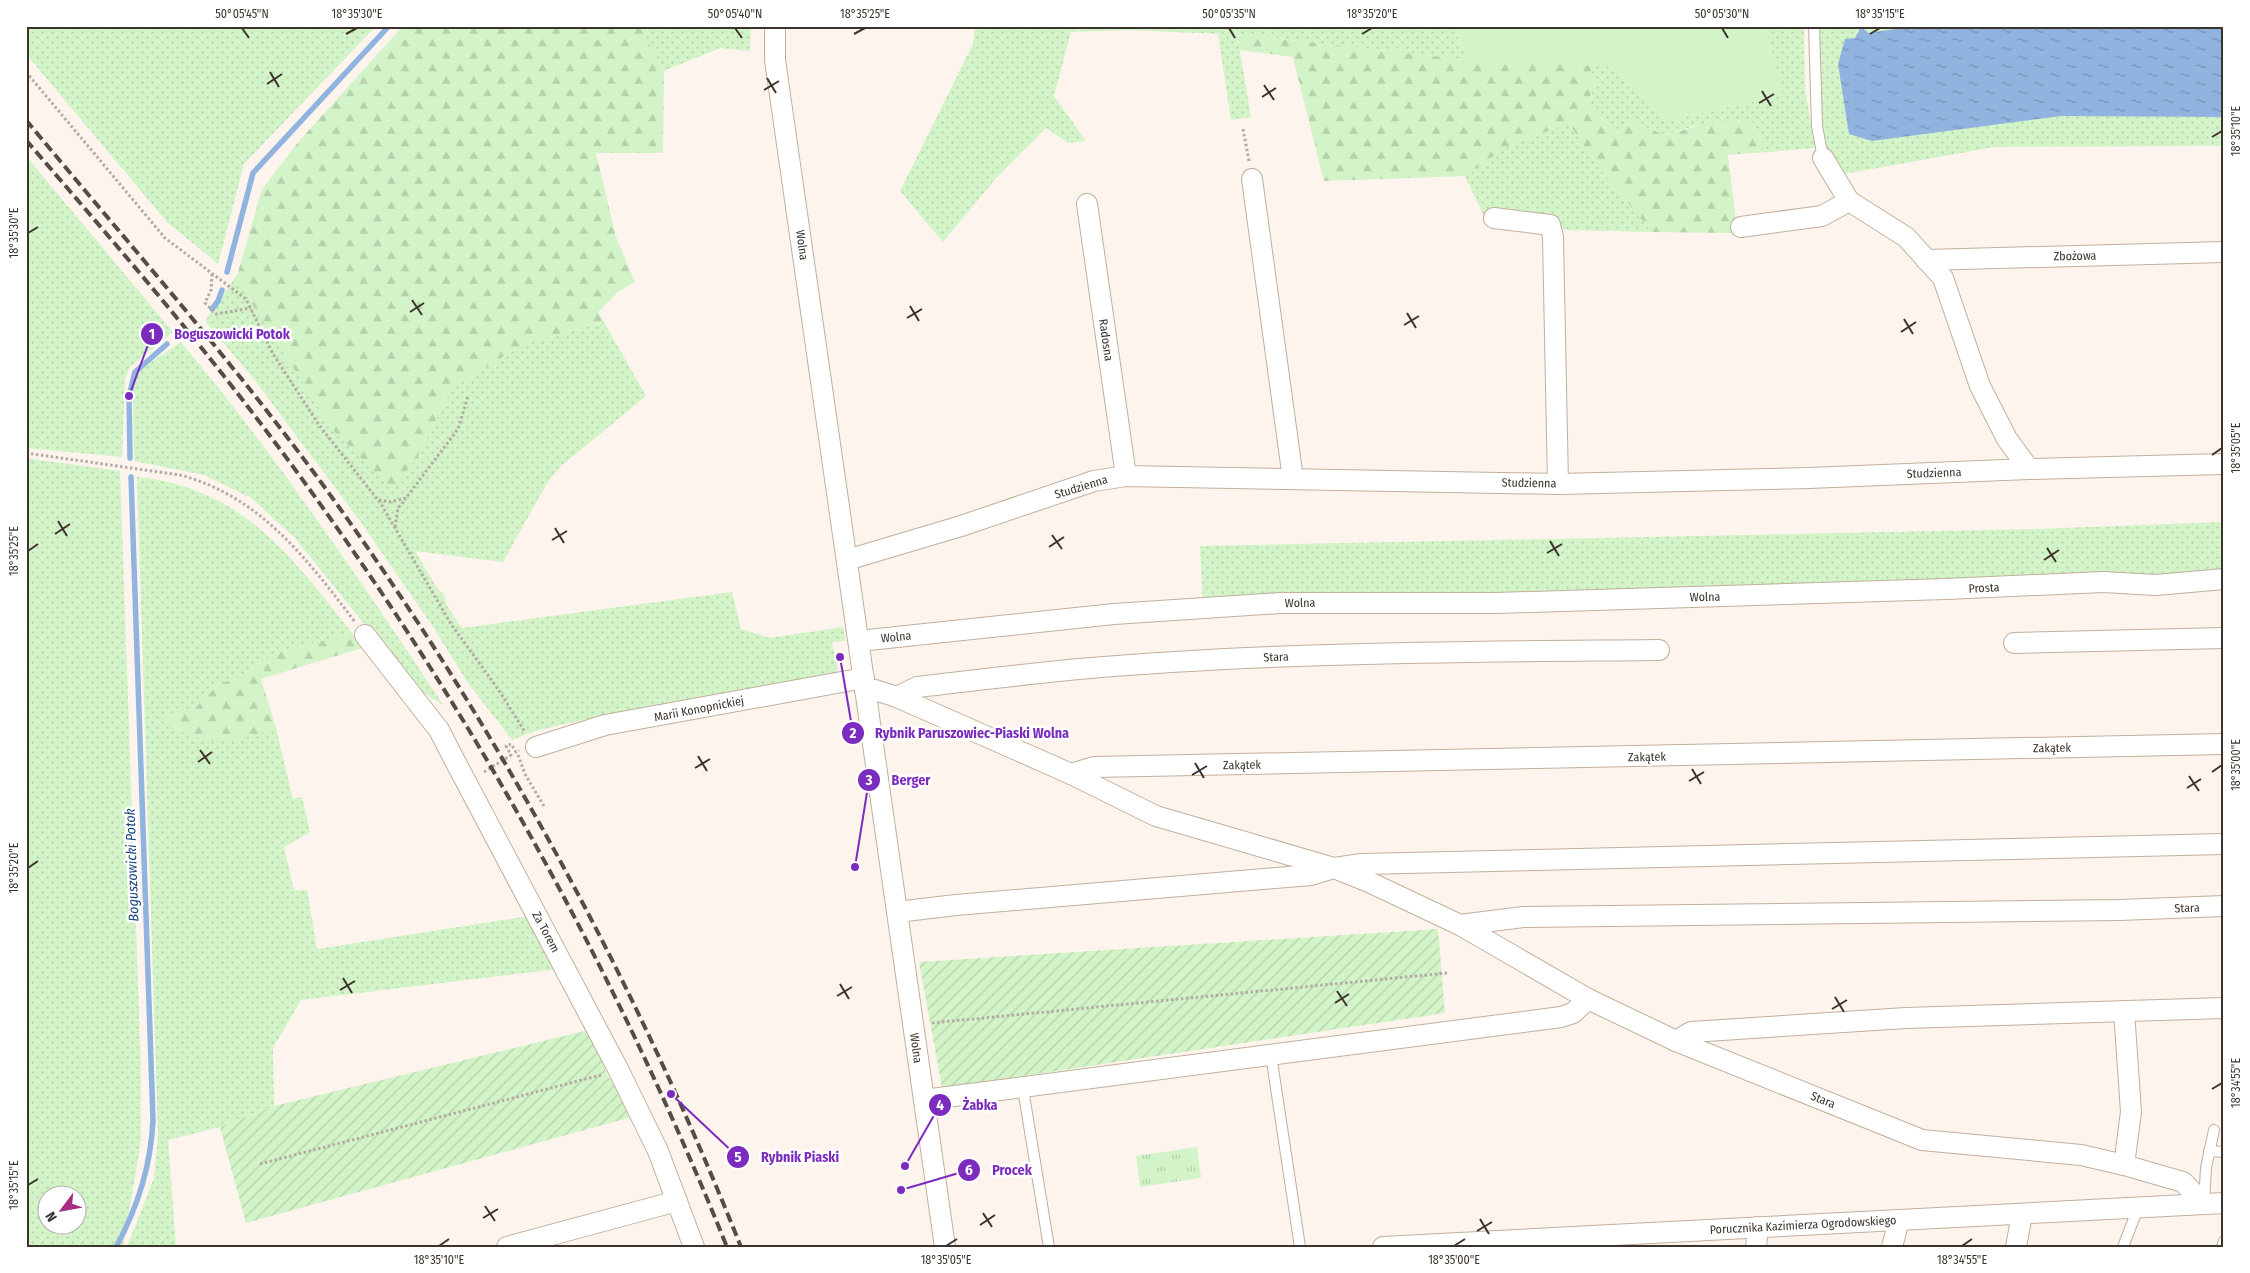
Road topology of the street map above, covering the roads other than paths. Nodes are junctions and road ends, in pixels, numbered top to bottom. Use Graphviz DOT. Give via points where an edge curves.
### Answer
graph roads {
  1 [pos="775,26"];
  2 [pos="1814,26"];
  3 [pos="1823,158"];
  4 [pos="1252,179"];
  5 [pos="1850,201"];
  6 [pos="1087,204"];
  7 [pos="1494,218"];
  8 [pos="1740,227"];
  9 [pos="2224,252"];
  10 [pos="1926,260"];
  11 [pos="2224,464"];
  12 [pos="2029,469"];
  13 [pos="1126,476"];
  14 [pos="1293,479"];
  15 [pos="1558,484"];
  16 [pos="847,560"];
  17 [pos="2224,579"];
  18 [pos="1743,596"];
  19 [pos="365,635"];
  20 [pos="2224,638"];
  21 [pos="858,641"];
  22 [pos="2014,643"];
  23 [pos="1659,650"];
  24 [pos="865,684"];
  25 [pos="897,697"];
  26 [pos="2224,744"];
  27 [pos="536,747"];
  28 [pos="1071,774"];
  29 [pos="2224,844"];
  30 [pos="1334,868"];
  31 [pos="2224,906"];
  32 [pos="897,912"];
  33 [pos="1460,925"];
  34 [pos="1588,999"];
  35 [pos="2224,1008"];
  36 [pos="2124,1011"];
  37 [pos="1676,1041"];
  38 [pos="1271,1055"];
  39 [pos="1023,1089"];
  40 [pos="924,1100"];
  41 [pos="2214,1130"];
  42 [pos="2210,1151"];
  43 [pos="2224,1152"];
  44 [pos="2124,1165"];
  45 [pos="677,1201"];
  46 [pos="2214,1204"];
  47 [pos="2138,1208"];
  48 [pos="2022,1214"];
  49 [pos="1899,1220"];
  50 [pos="1757,1237"];
  51 [pos="1664,1240"];
  52 [pos="2224,1241"];
  53 [pos="1421,1246"];
  54 [pos="507,1247"];
  55 [pos="694,1247"];
  56 [pos="945,1247"];
  57 [pos="1049,1247"];
  58 [pos="1300,1247"];
  59 [pos="1383,1247"];
  60 [pos="1892,1247"];
  61 [pos="2016,1247"];
  62 [pos="2123,1247"];
  63 [pos="2222,1247"];
  1 -- 16 [label="street, Wolna" via="776,60"];
  2 -- 3 [label="lane" via="1816,126"];
  3 -- 5 [label="street"];
  4 -- 14 [label="street"];
  5 -- 8 [label="street" via="1822,216"];
  5 -- 10 [label="street" via="1906,237"];
  6 -- 13 [label="street, Radosna"];
  7 -- 15 [label="street" via="1550,226 1553,237"];
  9 -- 10 [label="street, Zbożowa"];
  10 -- 12 [label="street" via="1943,278 1980,386 2007,439"];
  11 -- 12 [label="street, Studzienna"];
  12 -- 15 [label="street, Studzienna"];
  13 -- 14 [label="street, Studzienna"];
  13 -- 16 [label="street, Studzienna" via="1094,482"];
  14 -- 15 [label="street, Studzienna"];
  16 -- 21 [label="street, Wolna"];
  17 -- 18 [label="street, Prosta" via="2156,585 2103,582"];
  18 -- 21 [label="street, Wolna" via="1497,603 1280,604 1114,614"];
  19 -- 45 [label="street, Za Torem" via="439,730 618,1069 658,1151"];
  20 -- 22 [label="street"];
  21 -- 24 [label="street, Wolna"];
  23 -- 25 [label="street, Stara" via="1257,658 1069,670 917,687"];
  24 -- 25 [label="street, Stara"];
  24 -- 27 [label="street, Marii Konopnickiej" via="605,725"];
  24 -- 32 [label="street, Wolna"];
  25 -- 28 [label="street, Stara"];
  26 -- 28 [label="street, Zakątek" via="1094,767"];
  28 -- 30 [label="street, Stara" via="1156,816"];
  29 -- 30 [label="street" via="1362,864"];
  30 -- 32 [label="street" via="1310,876"];
  30 -- 33 [label="street, Stara"];
  31 -- 33 [label="street, Stara" via="2089,911 1524,917"];
  32 -- 40 [label="street, Wolna"];
  33 -- 34 [label="street, Stara"];
  34 -- 37 [label="street, Stara"];
  34 -- 38 [label="street" via="1573,1013 1561,1017"];
  35 -- 36 [label="street"];
  36 -- 37 [label="street" via="1916,1018 1691,1032"];
  36 -- 44 [label="street" via="2131,1112"];
  37 -- 44 [label="street, Stara" via="1922,1140 2081,1155"];
  38 -- 39 [label="street"];
  38 -- 58 [label="lane"];
  39 -- 40 [label="street"];
  39 -- 57 [label="lane"];
  40 -- 56 [label="street, Wolna"];
  41 -- 42 [label="lane"];
  42 -- 43 [label="lane"];
  42 -- 46 [label="lane" via="2206,1168"];
  44 -- 46 [label="street, Stara" via="2183,1182"];
  45 -- 54 [label="street"];
  45 -- 55 [label="street, Za Torem"];
  46 -- 47 [label="street, Porucznika Kazimierza Ogrodowskiego"];
  47 -- 48 [label="street, Porucznika Kazimierza Ogrodowskiego"];
  47 -- 62 [label="lane"];
  48 -- 49 [label="street, Porucznika Kazimierza Ogrodowskiego"];
  48 -- 61 [label="street"];
  49 -- 50 [label="street, Porucznika Kazimierza Ogrodowskiego"];
  49 -- 60 [label="street"];
  50 -- 51 [label="street, Porucznika Kazimierza Ogrodowskiego"];
  51 -- 53 [label="street, Porucznika Kazimierza Ogrodowskiego"];
  52 -- 63 [label="lane"];
  53 -- 59 [label="street, Porucznika Kazimierza Ogrodowskiego"];
}
